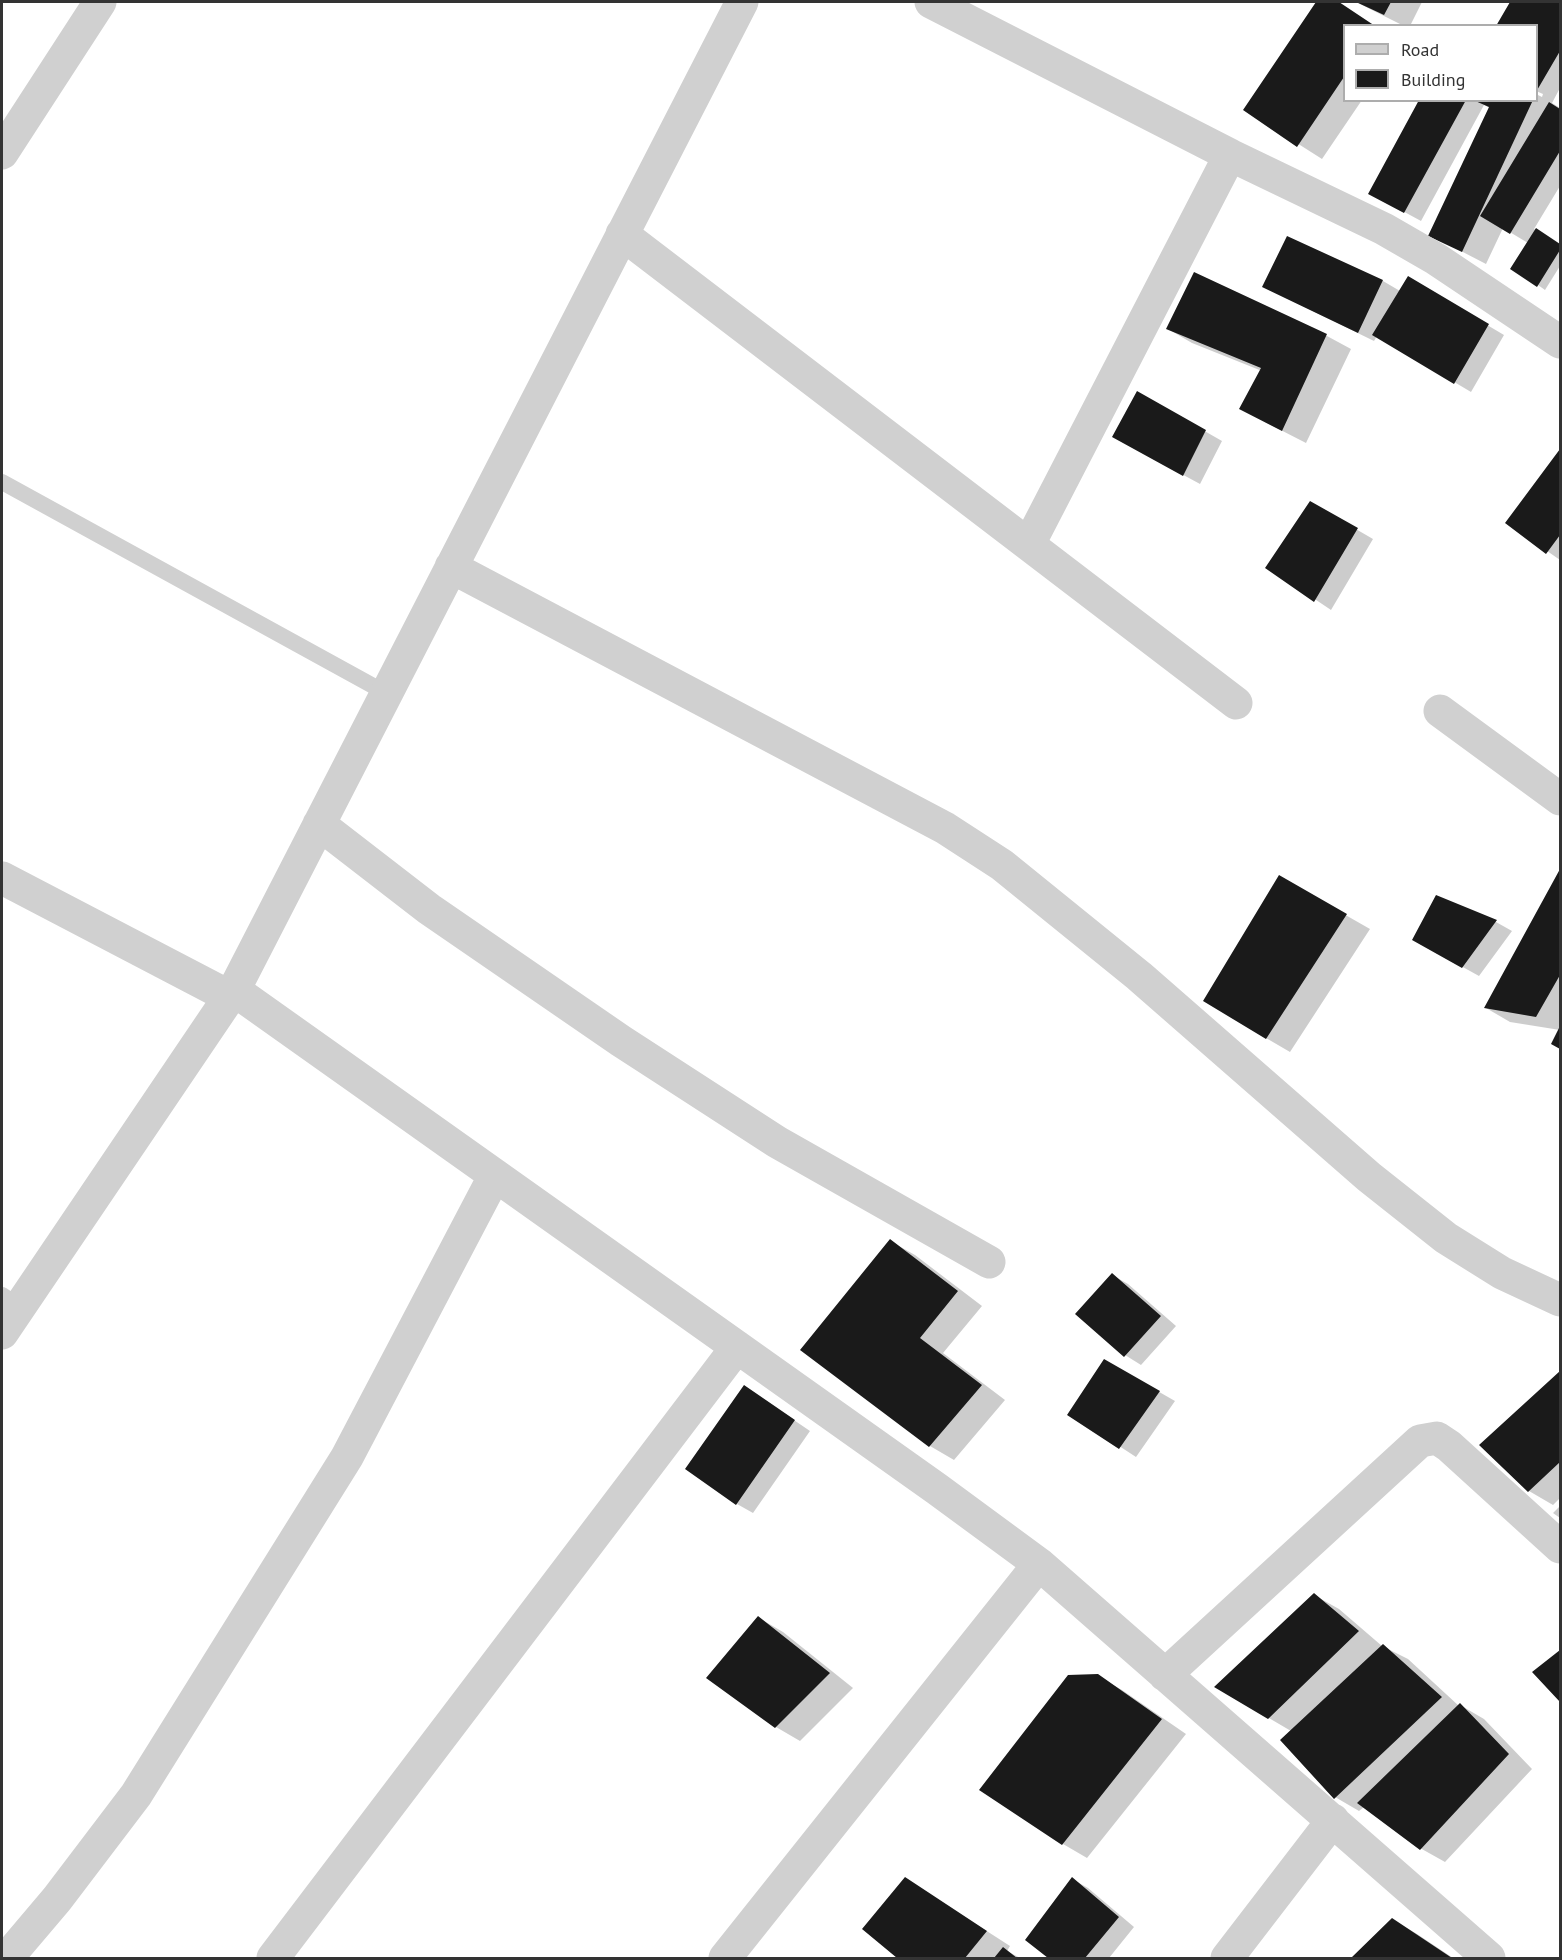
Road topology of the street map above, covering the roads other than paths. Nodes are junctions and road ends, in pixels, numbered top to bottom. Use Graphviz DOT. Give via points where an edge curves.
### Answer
graph roads {
  1 [pos="100,2"];
  2 [pos="742,2"];
  3 [pos="931,2"];
  4 [pos="2,153"];
  5 [pos="1230,155"];
  6 [pos="622,234"];
  7 [pos="1560,342"];
  8 [pos="2,482"];
  9 [pos="1029,544"];
  10 [pos="451,567"];
  11 [pos="386,693"];
  12 [pos="1236,703"];
  13 [pos="1440,711"];
  14 [pos="1560,799"];
  15 [pos="319,824"];
  16 [pos="2,878"];
  17 [pos="232,993"];
  18 [pos="495,1175"];
  19 [pos="989,1262"];
  20 [pos="1560,1300"];
  21 [pos="8,1312"];
  22 [pos="736,1347"];
  23 [pos="1560,1547"];
  24 [pos="1039,1564"];
  25 [pos="1165,1675"];
  26 [pos="1333,1820"];
  27 [pos="7,1959"];
  28 [pos="273,1959"];
  29 [pos="725,1959"];
  30 [pos="1227,1959"];
  31 [pos="1489,1959"];
  1 -- 4 [label="street"];
  2 -- 6 [label="street"];
  3 -- 5 [label="street"];
  5 -- 7 [label="street" via="1384,229"];
  5 -- 9 [label="street"];
  6 -- 9 [label="street"];
  6 -- 10 [label="street"];
  8 -- 11 [label="lane"];
  9 -- 12 [label="street"];
  10 -- 11 [label="street"];
  10 -- 20 [label="street" via="945,828 1002,865 1139,976 1369,1177 1446,1238 1502,1273"];
  11 -- 15 [label="street"];
  13 -- 14 [label="street"];
  15 -- 17 [label="street"];
  15 -- 19 [label="street" via="429,909 621,1041 777,1142"];
  16 -- 17 [label="street"];
  17 -- 18 [label="street"];
  17 -- 21 [label="street"];
  18 -- 22 [label="street"];
  18 -- 27 [label="street" via="347,1457 136,1794"];
  22 -- 24 [label="street"];
  22 -- 28 [label="street"];
  23 -- 25 [label="street" via="1449,1446 1437,1438 1420,1441"];
  24 -- 25 [label="street"];
  24 -- 29 [label="street"];
  25 -- 26 [label="street"];
  26 -- 30 [label="street"];
  26 -- 31 [label="street"];
}
